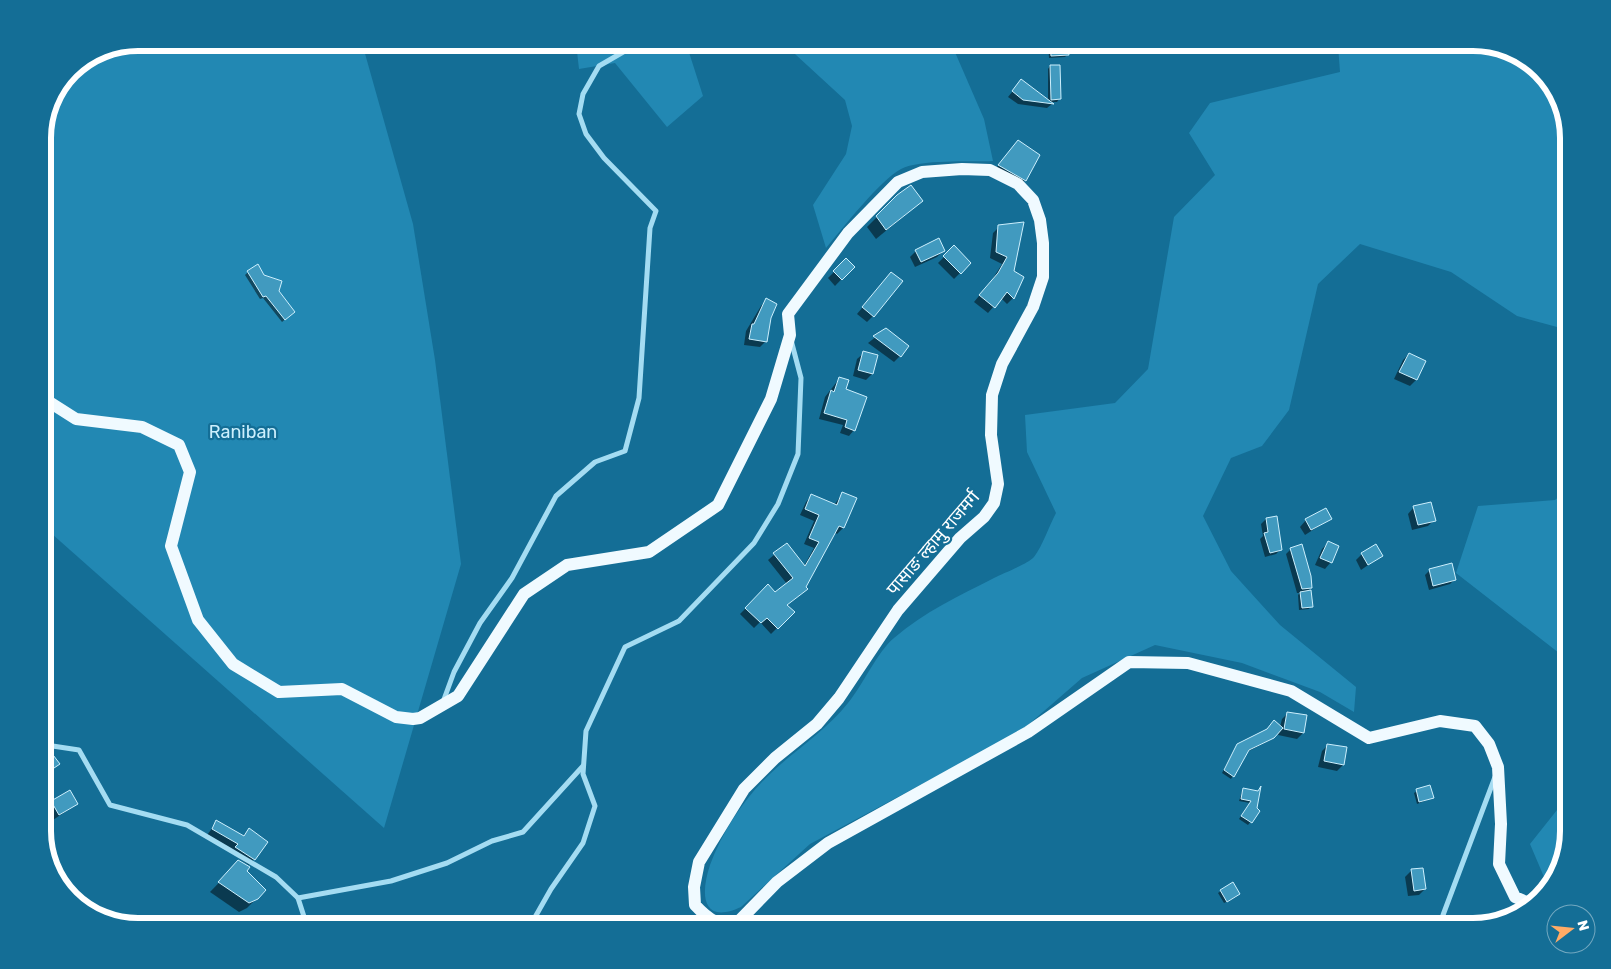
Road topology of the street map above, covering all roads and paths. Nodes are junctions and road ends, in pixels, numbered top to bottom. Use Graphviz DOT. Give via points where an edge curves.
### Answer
graph roads {
  1 [pos="625,51"];
  2 [pos="790,335"];
  3 [pos="51,403"];
  4 [pos="442,705"];
  5 [pos="51,746"];
  6 [pos="584,766"];
  7 [pos="1498,767"];
  8 [pos="298,898"];
  9 [pos="1524,901"];
  10 [pos="304,918"];
  11 [pos="535,918"];
  12 [pos="710,918"];
  13 [pos="742,918"];
  14 [pos="1444,918"];
  1 -- 4 [label="street" via="599,66 583,94 579,114 586,134 604,158 656,211 650,228 639,398 626,451 595,462 556,496 512,578 480,623 454,672"];
  2 -- 4 [label="main road, पासाङ ल्हामु राजमर्ग" via="771,399 718,505 649,552 567,565 524,594 458,696"];
  2 -- 6 [label="street" via="801,378 798,454 778,504 754,543 679,621 625,647 586,731"];
  2 -- 12 [label="main road, पासाङ ल्हामु राजमर्ग" via="788,314 848,233 898,182 922,172 990,170 1018,184 1033,200 1042,236 1043,277 1033,307 1002,364 992,395 991,435 998,484 994,503 898,610 839,698 817,724 775,758 744,789 699,862 694,887 695,905"];
  3 -- 4 [label="main road, पासाङ ल्हामु राजमर्ग" via="76,419 142,427 179,446 190,472 171,546 198,620 233,664 279,692 342,689 404,719 420,718"];
  5 -- 8 [label="street" via="79,750 110,805 187,825 276,877"];
  6 -- 8 [label="street" via="523,832 492,841 447,863 391,881"];
  6 -- 11 [label="street" via="583,774 595,806 583,843"];
  7 -- 9 [label="main road, पासाङ ल्हामु राजमर्ग" via="1502,824 1499,864 1516,897"];
  7 -- 13 [label="main road, पासाङ ल्हामु राजमर्ग" via="1489,744 1475,726 1440,721 1368,738 1291,691 1188,663 1129,662 1028,732 828,843 777,882"];
  7 -- 14 [label="street"];
  8 -- 10 [label="street"];
}
